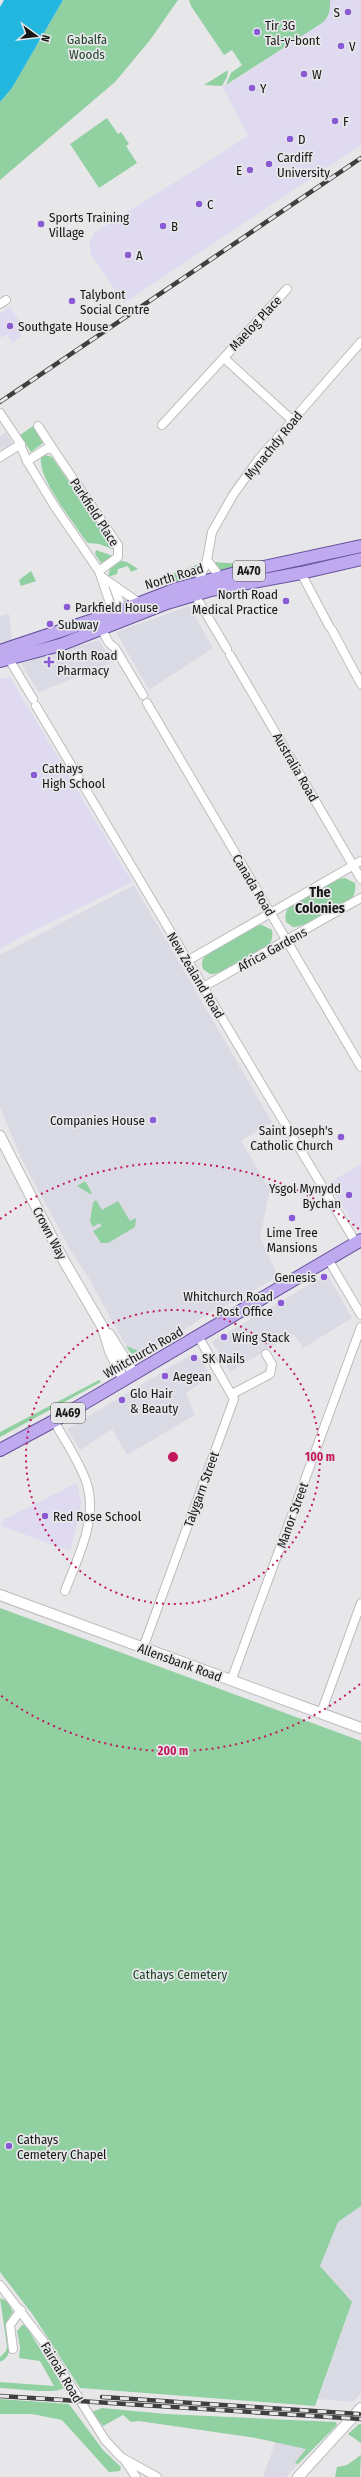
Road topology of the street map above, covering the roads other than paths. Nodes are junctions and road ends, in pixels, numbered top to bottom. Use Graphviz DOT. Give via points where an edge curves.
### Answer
graph roads {
  1 [pos="287,289"];
  2 [pos="361,342"];
  3 [pos="224,358"];
  4 [pos="0,413"];
  5 [pos="292,420"];
  6 [pos="162,424"];
  7 [pos="38,426"];
  8 [pos="21,444"];
  9 [pos="53,449"];
  10 [pos="0,457"];
  11 [pos="27,461"];
  12 [pos="361,546"];
  13 [pos="207,560"];
  14 [pos="359,562"];
  15 [pos="301,573"];
  16 [pos="100,574"];
  17 [pos="220,577"];
  18 [pos="198,583"];
  19 [pos="114,586"];
  20 [pos="195,595"];
  21 [pos="138,602"];
  22 [pos="120,616"];
  23 [pos="102,630"];
  24 [pos="3,657"];
  25 [pos="361,684"];
  26 [pos="361,861"];
  27 [pos="353,866"];
  28 [pos="361,880"];
  29 [pos="361,898"];
  30 [pos="271,913"];
  31 [pos="287,940"];
  32 [pos="187,961"];
  33 [pos="203,987"];
  34 [pos="361,1067"];
  35 [pos="0,1136"];
  36 [pos="358,1242"];
  37 [pos="328,1259"];
  38 [pos="361,1315"];
  39 [pos="361,1327"];
  40 [pos="198,1336"];
  41 [pos="266,1354"];
  42 [pos="129,1377"];
  43 [pos="232,1394"];
  44 [pos="54,1421"];
  45 [pos="0,1450"];
  46 [pos="65,1592"];
  47 [pos="0,1595"];
  48 [pos="361,1603"];
  49 [pos="143,1648"];
  50 [pos="232,1681"];
  51 [pos="320,1713"];
  52 [pos="361,1728"];
  53 [pos="0,2285"];
  54 [pos="21,2310"];
  55 [pos="13,2349"];
  56 [pos="361,2408"];
  57 [pos="124,2459"];
  58 [pos="136,2477"];
  59 [pos="157,2477"];
  60 [pos="298,2477"];
  1 -- 3 [label="street, Maelog Place"];
  2 -- 5 [label="street, Mynachdy Road"];
  3 -- 5 [label="street, Maelog Place"];
  3 -- 6 [label="street, Maelog Place"];
  4 -- 8 [label="street"];
  5 -- 13 [label="street, Mynachdy Road" via="258,460 220,516 212,532"];
  7 -- 9 [label="street, Parkfield Place"];
  8 -- 10 [label="street"];
  8 -- 11 [label="street"];
  9 -- 11 [label="street" via="46,449"];
  9 -- 16 [label="street, Parkfield Place" via="118,545 118,557"];
  11 -- 16 [label="street"];
  12 -- 17 [label="main road, North Road / A470"];
  13 -- 17 [label="street"];
  13 -- 18 [label="street, Mynachdy Road"];
  14 -- 15 [label="main road, North Road / A470"];
  15 -- 20 [label="main road, North Road / A470"];
  15 -- 25 [label="street"];
  16 -- 19 [label="street"];
  16 -- 22 [label="street"];
  17 -- 18 [label="main road, North Road / A470"];
  18 -- 21 [label="main road, North Road / A470"];
  19 -- 21 [label="street"];
  19 -- 22 [label="street"];
  20 -- 22 [label="main road, North Road / A470"];
  20 -- 27 [label="street, Australia Road"];
  21 -- 22 [label="main road, North Road / A470"];
  22 -- 23 [label="main road, North Road / A470"];
  22 -- 24 [label="main road, North Road / A470"];
  23 -- 24 [label="main road, North Road / A470"];
  23 -- 30 [label="street, Canada Road"];
  24 -- 32 [label="street, New Zealand Road" via="34,703"];
  26 -- 27 [label="street"];
  27 -- 28 [label="street, Australia Road"];
  27 -- 30 [label="street"];
  29 -- 31 [label="street, Africa Gardens"];
  30 -- 31 [label="street, Canada Road"];
  30 -- 32 [label="street"];
  31 -- 33 [label="street, Africa Gardens"];
  31 -- 34 [label="street, Canada Road"];
  32 -- 33 [label="street, New Zealand Road"];
  33 -- 36 [label="street, New Zealand Road"];
  35 -- 42 [label="street, Crown Way" via="64,1261 103,1328 110,1351"];
  36 -- 37 [label="main road, Whitchurch Road / A469"];
  37 -- 38 [label="street"];
  37 -- 40 [label="main road, Whitchurch Road / A469"];
  39 -- 50 [label="street, Manor Street"];
  40 -- 42 [label="main road, Whitchurch Road / A469"];
  40 -- 43 [label="street"];
  41 -- 43 [label="street" via="272,1364 270,1374"];
  42 -- 44 [label="main road, Whitchurch Road / A469"];
  43 -- 49 [label="street, Talygarn Street" via="234,1399"];
  44 -- 45 [label="main road, Whitchurch Road / A469"];
  44 -- 46 [label="street" via="83,1477 89,1501 87,1531"];
  47 -- 49 [label="street, Allensbank Road"];
  48 -- 51 [label="street"];
  49 -- 50 [label="street, Allensbank Road"];
  50 -- 51 [label="street, Allensbank Road"];
  51 -- 52 [label="street, Allensbank Road"];
  53 -- 54 [label="street, Fairoak Road"];
  54 -- 55 [label="street" via="10,2324"];
  54 -- 57 [label="street, Fairoak Road" via="44,2341 105,2440"];
  56 -- 60 [label="street"];
  57 -- 58 [label="street, Fairoak Road"];
  57 -- 59 [label="street, Fairoak Road" via="132,2461"];
}
